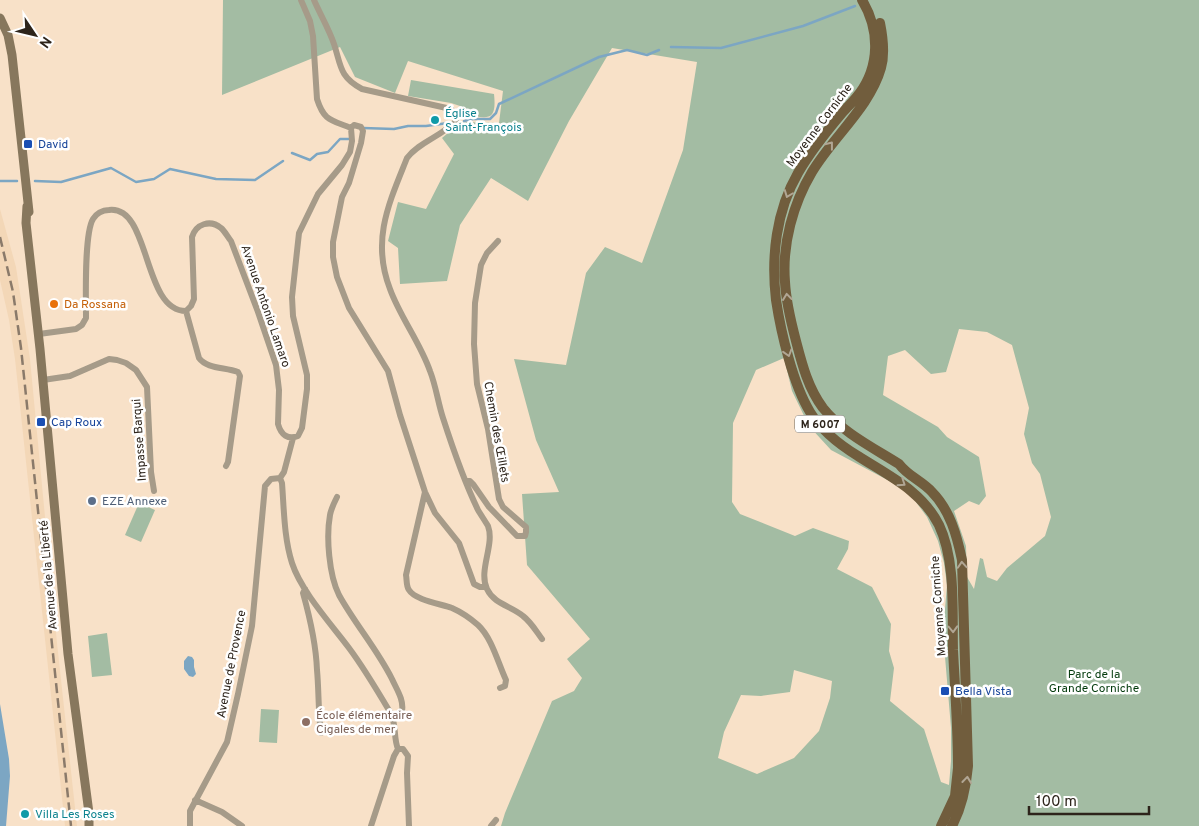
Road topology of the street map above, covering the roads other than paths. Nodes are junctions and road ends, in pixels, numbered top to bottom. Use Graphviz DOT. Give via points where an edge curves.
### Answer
graph roads {
  1 [pos="301,0"];
  2 [pos="314,0"];
  3 [pos="862,0"];
  4 [pos="867,0"];
  5 [pos="0,18"];
  6 [pos="350,128"];
  7 [pos="498,241"];
  8 [pos="186,311"];
  9 [pos="39,334"];
  10 [pos="802,366"];
  11 [pos="43,380"];
  12 [pos="293,438"];
  13 [pos="857,456"];
  14 [pos="226,466"];
  15 [pos="903,470"];
  16 [pos="280,478"];
  17 [pos="466,480"];
  18 [pos="154,492"];
  19 [pos="425,492"];
  20 [pos="336,497"];
  21 [pos="486,587"];
  22 [pos="306,589"];
  23 [pos="542,639"];
  24 [pos="500,688"];
  25 [pos="394,719"];
  26 [pos="321,733"];
  27 [pos="398,749"];
  28 [pos="199,801"];
  29 [pos="89,813"];
  30 [pos="496,820"];
  31 [pos="90,826"];
  32 [pos="94,826"];
  33 [pos="190,826"];
  34 [pos="242,826"];
  35 [pos="371,826"];
  36 [pos="409,826"];
  37 [pos="491,826"];
  38 [pos="941,826"];
  39 [pos="952,826"];
  1 -- 6 [label="street" via="313,36 320,109 331,122"];
  2 -- 17 [label="street" via="334,43 340,67 353,84 362,89 450,109 456,116 450,128 407,158 386,209 382,257 390,289 430,370 442,418"];
  3 -- 13 [label="main road, Moyenne Corniche / M 6007, one-way" via="872,17 875,33 872,71 860,93 810,154 790,189 776,240 774,278 785,344 802,396 822,426"];
  10 -- 4 [label="main road, Moyenne Corniche / M 6007, one-way" via="785,280 787,241 804,186 820,158 870,93 881,68 880,24"];
  5 -- 9 [label="main road, Avenue de la Liberté" via="12,55"];
  6 -- 12 [label="street, Avenue Antonio Lamaro" via="350,152 318,194 299,234 292,297 307,389 302,428"];
  6 -- 19 [label="street" via="354,125 361,127 363,132 342,197 333,257 349,308 388,371"];
  7 -- 17 [label="street, Chemin des Œillets" via="481,265 475,303 476,384 488,429 499,499 503,507 526,528 525,536 517,536 488,508 473,484"];
  8 -- 9 [label="street" via="180,311 163,297 133,222 119,210 110,210 93,219 88,233 86,318 82,325 76,329"];
  8 -- 12 [label="street, Avenue Antonio Lamaro" via="194,299 194,230 198,226 214,225 221,228 231,242 258,312 278,376 278,424 285,436"];
  8 -- 14 [label="street" via="199,358 211,366 238,372 240,376"];
  9 -- 11 [label="main road, Avenue de la Liberté"];
  10 -- 13 [label="main road" via="803,379 815,404"];
  10 -- 15 [label="main road, Moyenne Corniche / M 6007" via="812,390 832,418 852,436"];
  11 -- 18 [label="street, Impasse Barqui" via="70,376 109,360 126,363 136,370 147,387"];
  11 -- 29 [label="main road, Avenue de la Liberté" via="68,654"];
  12 -- 16 [label="street, Avenue de Provence"];
  13 -- 15 [label="main road" via="875,458"];
  13 -- 38 [label="main road, Moyenne Corniche / M 6007, one-way" via="922,499 944,539 951,575 958,768 955,796"];
  39 -- 15 [label="main road, Moyenne Corniche / M 6007, one-way" via="967,785 968,766 962,560 951,520 942,505 932,491"];
  16 -- 22 [label="street, Avenue de Provence" via="291,561"];
  16 -- 28 [label="street, Avenue de Provence" via="271,479 265,486 252,626 227,742"];
  17 -- 21 [label="street" via="490,537 485,563"];
  19 -- 21 [label="street" via="435,513 459,542 474,584"];
  19 -- 24 [label="street" via="406,575 409,591 452,608 479,626 486,634 506,680 505,686"];
  20 -- 25 [label="street" via="329,531 334,582 402,699 402,711"];
  21 -- 23 [label="street" via="500,604 528,620"];
  22 -- 25 [label="street, Avenue de Provence" via="357,659"];
  22 -- 26 [label="street" via="303,593 312,627"];
  25 -- 27 [label="street"];
  27 -- 35 [label="street"];
  27 -- 36 [label="street" via="408,756"];
  28 -- 33 [label="street, Avenue de Provence" via="190,811"];
  28 -- 34 [label="street"];
  29 -- 31 [label="main road, Avenue de la Liberté"];
  29 -- 32 [label="main road, Avenue de la Liberté"];
  30 -- 37 [label="street"];
}
